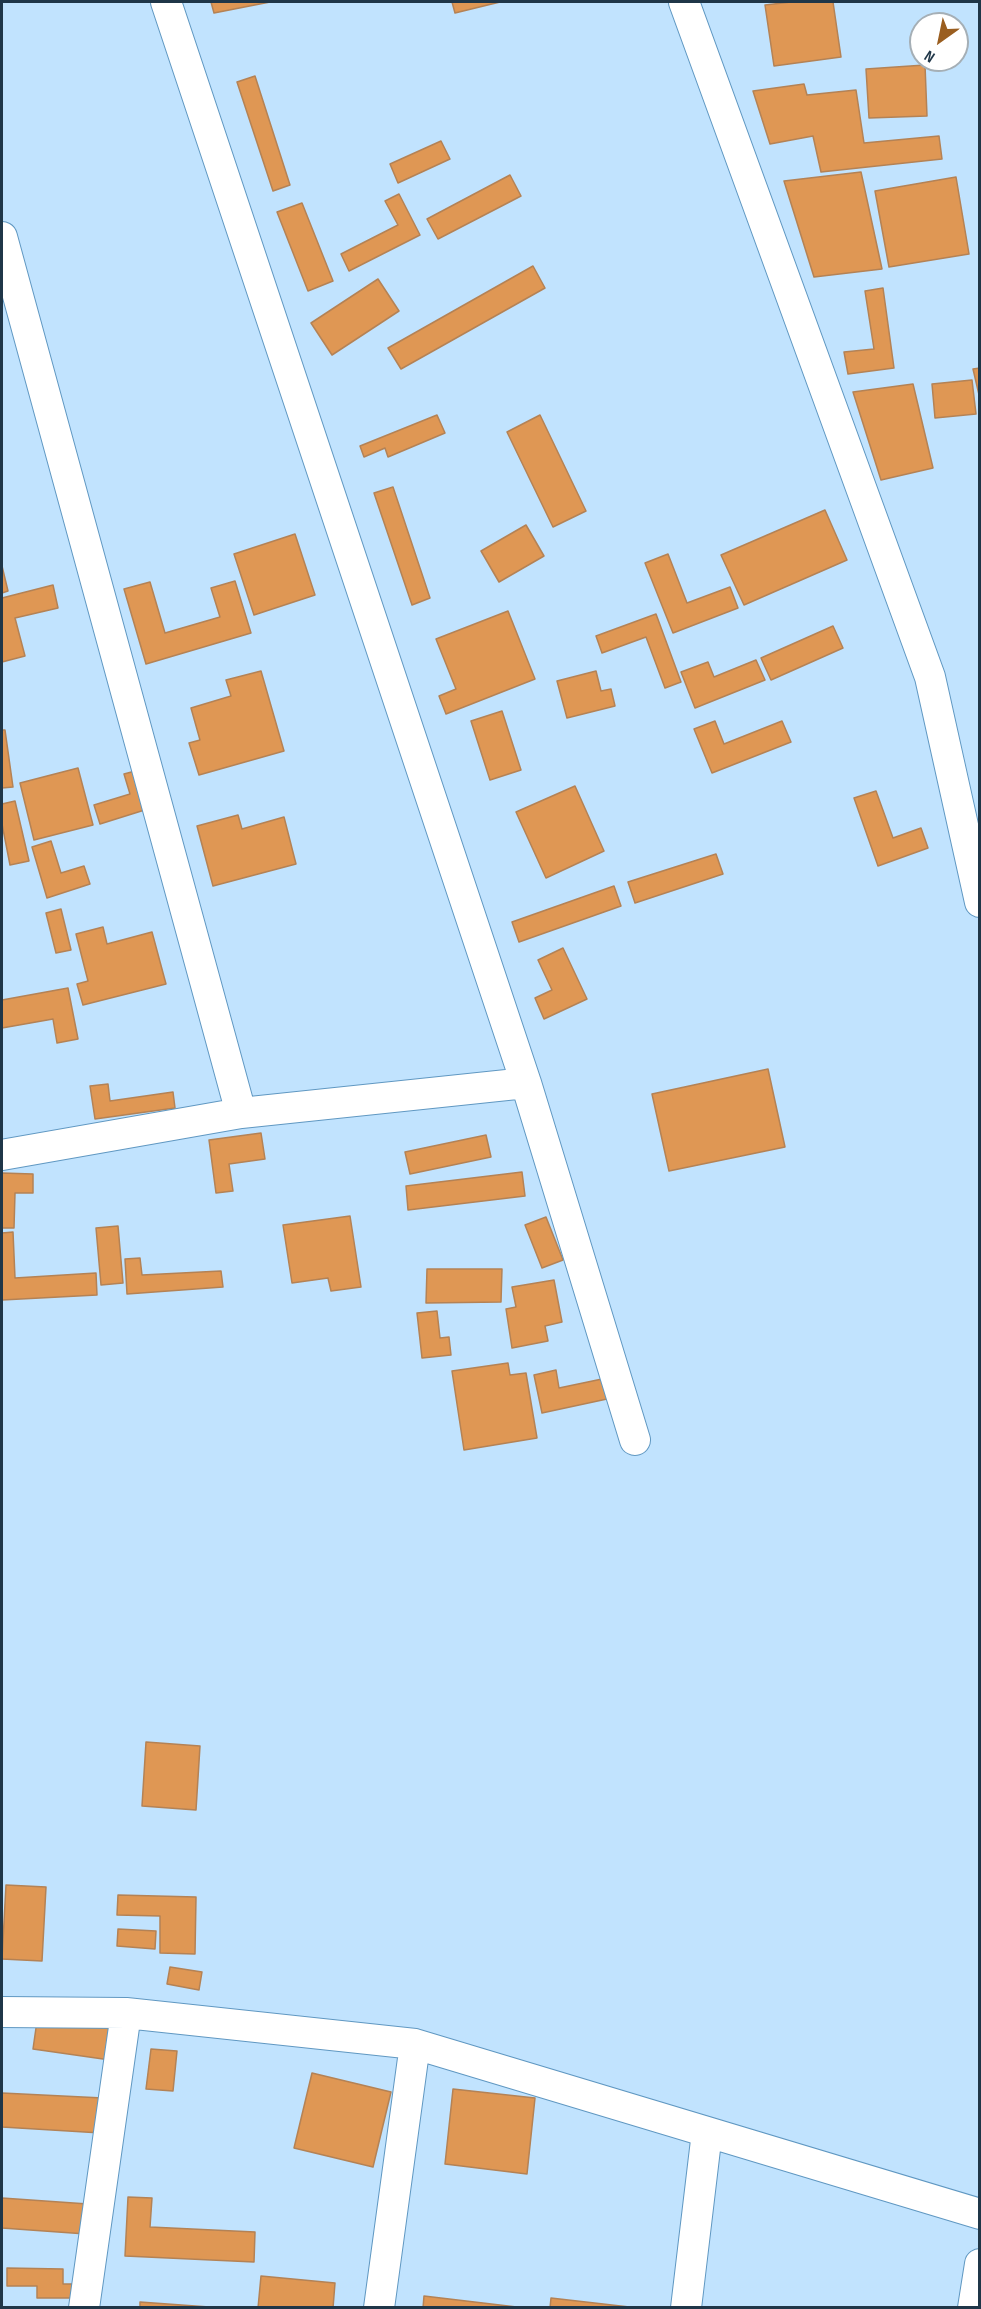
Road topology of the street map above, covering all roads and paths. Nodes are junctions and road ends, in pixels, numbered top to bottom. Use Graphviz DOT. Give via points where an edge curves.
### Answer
graph roads {
  1 [pos="166,2"];
  2 [pos="684,2"];
  3 [pos="2,237"];
  4 [pos="980,902"];
  5 [pos="526,1083"];
  6 [pos="241,1113"];
  7 [pos="2,1155"];
  8 [pos="635,1440"];
  9 [pos="2,2012"];
  10 [pos="126,2013"];
  11 [pos="415,2044"];
  12 [pos="707,2132"];
  13 [pos="980,2214"];
  14 [pos="980,2264"];
  15 [pos="84,2307"];
  16 [pos="379,2307"];
  17 [pos="686,2307"];
  18 [pos="973,2307"];
  1 -- 5 [label="street"];
  2 -- 4 [label="street" via="930,678"];
  3 -- 6 [label="street"];
  5 -- 6 [label="street"];
  5 -- 8 [label="street"];
  6 -- 7 [label="street"];
  9 -- 10 [label="street"];
  10 -- 11 [label="street"];
  10 -- 15 [label="street"];
  11 -- 12 [label="street"];
  11 -- 16 [label="street"];
  12 -- 13 [label="street"];
  12 -- 17 [label="street"];
  14 -- 18 [label="street"];
}
